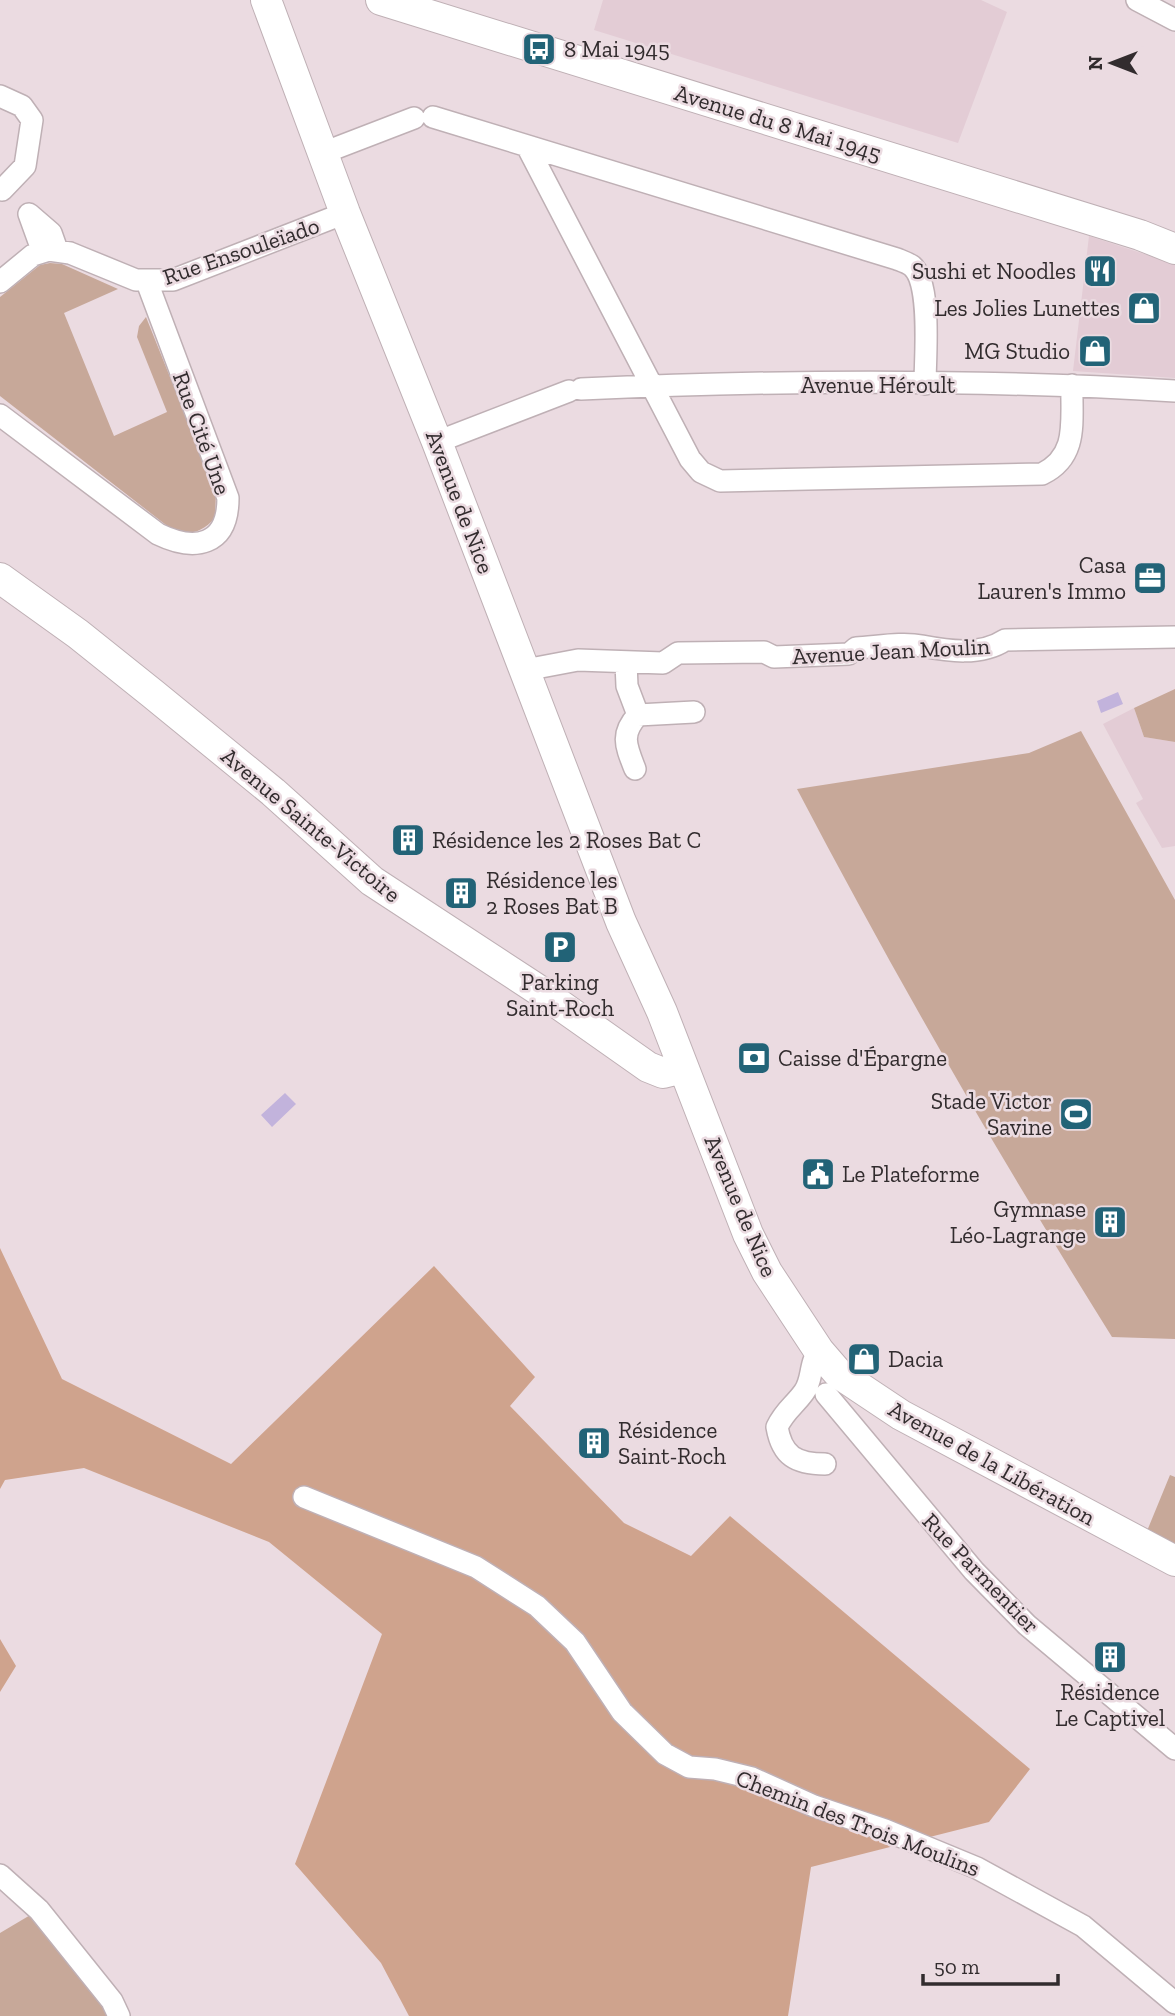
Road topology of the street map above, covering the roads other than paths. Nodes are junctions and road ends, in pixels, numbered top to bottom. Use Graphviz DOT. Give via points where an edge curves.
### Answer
graph roads {
  1 [pos="266,0"];
  2 [pos="286,0"];
  3 [pos="381,0"];
  4 [pos="433,0"];
  5 [pos="1138,0"];
  6 [pos="1175,20"];
  7 [pos="281,41"];
  8 [pos="0,96"];
  9 [pos="740,103"];
  10 [pos="528,148"];
  11 [pos="323,153"];
  12 [pos="946,166"];
  13 [pos="1,189"];
  14 [pos="345,213"];
  15 [pos="1175,225"];
  16 [pos="1175,249"];
  17 [pos="50,250"];
  18 [pos="0,282"];
  19 [pos="147,282"];
  20 [pos="925,384"];
  21 [pos="1072,385"];
  22 [pos="652,386"];
  23 [pos="1175,391"];
  24 [pos="0,415"];
  25 [pos="437,442"];
  26 [pos="0,578"];
  27 [pos="1175,637"];
  28 [pos="626,663"];
  29 [pos="526,670"];
  30 [pos="694,712"];
  31 [pos="638,715"];
  32 [pos="635,769"];
  33 [pos="638,964"];
  34 [pos="671,1071"];
  35 [pos="819,1351"];
  36 [pos="823,1386"];
  37 [pos="824,1464"];
  38 [pos="304,1497"];
  39 [pos="1175,1561"];
  40 [pos="1175,1749"];
  41 [pos="0,1875"];
  42 [pos="1175,2003"];
  43 [pos="119,2016"];
  1 -- 7 [label="main road, Avenue de Nice"];
  2 -- 7 [label="main road"];
  3 -- 9 [label="main road, Avenue du 8 Mai 1945"];
  4 -- 9 [label="main road, Avenue du 8 Mai 1945"];
  5 -- 6 [label="street"];
  7 -- 11 [label="main road, Avenue de Nice"];
  8 -- 13 [label="street" via="22,106 32,120 25,166"];
  9 -- 12 [label="main road, Avenue du 8 Mai 1945"];
  10 -- 11 [label="street" via="424,118"];
  10 -- 20 [label="street" via="912,267 920,279 924,302"];
  10 -- 22 [label="street"];
  11 -- 14 [label="main road, Avenue de Nice"];
  12 -- 15 [label="main road, Avenue du 8 Mai 1945"];
  12 -- 16 [label="main road, Avenue du 8 Mai 1945"];
  13 -- 17 [label="street" via="51,233"];
  14 -- 19 [label="street, Rue Ensouleïado" via="173,280"];
  14 -- 25 [label="main road, Avenue de Nice"];
  17 -- 18 [label="street"];
  17 -- 19 [label="street, Rue Ensouleïado"];
  19 -- 24 [label="street, Rue Cité Une" via="228,498 219,533 211,540 180,544 158,534"];
  20 -- 21 [label="street, Avenue Héroult"];
  20 -- 22 [label="street, Avenue Héroult"];
  21 -- 22 [label="street" via="1068,452 1059,465 1042,474 720,481 701,472 690,459"];
  21 -- 23 [label="street, Avenue Héroult"];
  22 -- 25 [label="street, Avenue Héroult" via="575,390"];
  25 -- 29 [label="main road, Avenue de Nice"];
  26 -- 34 [label="main road, Avenue Sainte-Victoire" via="78,634 273,792 372,881 648,1067"];
  27 -- 28 [label="street, Avenue Jean Moulin" via="1005,640 992,649 935,651 921,645 774,657 764,652 678,653 663,663"];
  28 -- 29 [label="street, Avenue Jean Moulin" via="578,660"];
  28 -- 31 [label="street" via="627,686"];
  29 -- 33 [label="main road, Avenue de Nice"];
  30 -- 31 [label="street"];
  31 -- 32 [label="street" via="625,732"];
  33 -- 34 [label="main road, Avenue de Nice"];
  33 -- 35 [label="main road, Avenue de Nice" via="662,1012 748,1234"];
  34 -- 35 [label="main road, Avenue de Nice" via="744,1258 777,1312"];
  35 -- 36 [label="main road, Avenue de la Libération"];
  36 -- 37 [label="street" via="784,1411 777,1427 779,1441 795,1461"];
  36 -- 39 [label="main road, Avenue de la Libération" via="901,1415"];
  36 -- 40 [label="street, Rue Parmentier" via="974,1571 1027,1625"];
  38 -- 42 [label="street, Chemin des Trois Moulins" via="476,1567 537,1606 575,1642 622,1713 665,1754 688,1767 752,1778 977,1868 1083,1926"];
  41 -- 43 [label="street" via="39,1910"];
}
